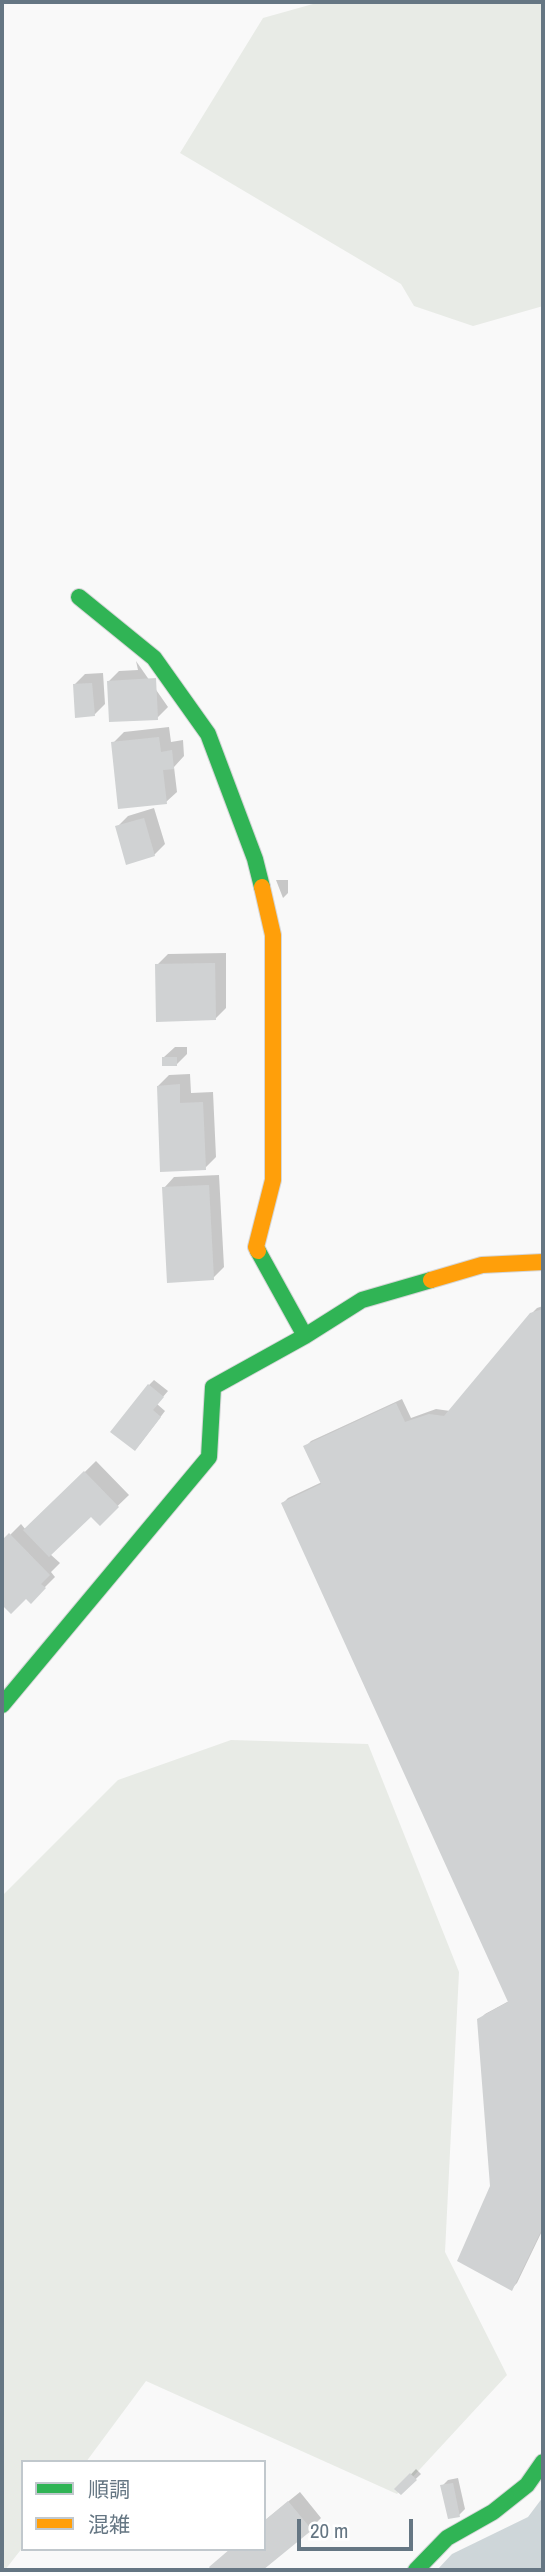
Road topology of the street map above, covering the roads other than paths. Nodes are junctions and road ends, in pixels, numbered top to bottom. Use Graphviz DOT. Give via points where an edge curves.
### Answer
graph roads {
  1 [pos="79,597"];
  2 [pos="543,1262"];
  3 [pos="305,1336"];
  4 [pos="2,1705"];
  5 [pos="543,2462"];
  6 [pos="416,2570"];
  1 -- 3 [label="street" via="154,658 208,734 255,859 273,935 273,1180 256,1247"];
  2 -- 3 [label="street" via="482,1265 362,1300"];
  3 -- 4 [label="street" via="213,1387 209,1457"];
  5 -- 6 [label="street" via="527,2485 493,2512 447,2538"];
}
